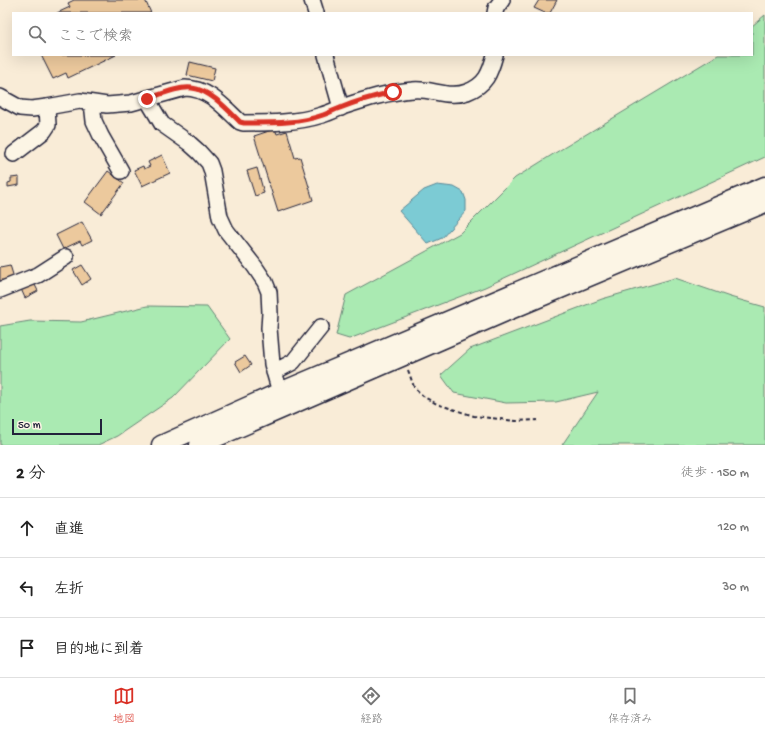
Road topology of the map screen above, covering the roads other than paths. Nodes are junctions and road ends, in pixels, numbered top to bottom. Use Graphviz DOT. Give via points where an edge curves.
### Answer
graph roads {
  1 [pos="312,0"];
  2 [pos="502,0"];
  3 [pos="316,12"];
  4 [pos="495,12"];
  5 [pos="326,56"];
  6 [pos="495,56"];
  7 [pos="0,97"];
  8 [pos="147,99"];
  9 [pos="92,103"];
  10 [pos="47,107"];
  11 [pos="341,108"];
  12 [pos="14,154"];
  13 [pos="121,171"];
  14 [pos="765,186"];
  15 [pos="765,202"];
  16 [pos="66,257"];
  17 [pos="0,290"];
  18 [pos="321,327"];
  19 [pos="274,372"];
  20 [pos="282,399"];
  21 [pos="161,445"];
  22 [pos="199,445"];
  1 -- 3 [label="street"];
  2 -- 4 [label="street"];
  5 -- 11 [label="street"];
  6 -- 11 [label="street" via="488,77 468,92 458,95 420,90 393,92"];
  7 -- 10 [label="street" via="20,108"];
  8 -- 9 [label="street" via="107,105"];
  8 -- 11 [label="street" via="193,88 219,102 244,123 276,123 307,119"];
  8 -- 19 [label="street" via="162,124 209,163 220,217 226,230 265,282 269,292 269,328"];
  9 -- 10 [label="street" via="80,101"];
  9 -- 13 [label="street" via="94,121"];
  10 -- 12 [label="street" via="48,125 44,131"];
  14 -- 20 [label="street"];
  15 -- 20 [label="street" via="402,356"];
  16 -- 17 [label="street" via="38,275"];
  18 -- 19 [label="street" via="293,362"];
  19 -- 20 [label="street"];
  20 -- 21 [label="street"];
  20 -- 22 [label="street"];
}
